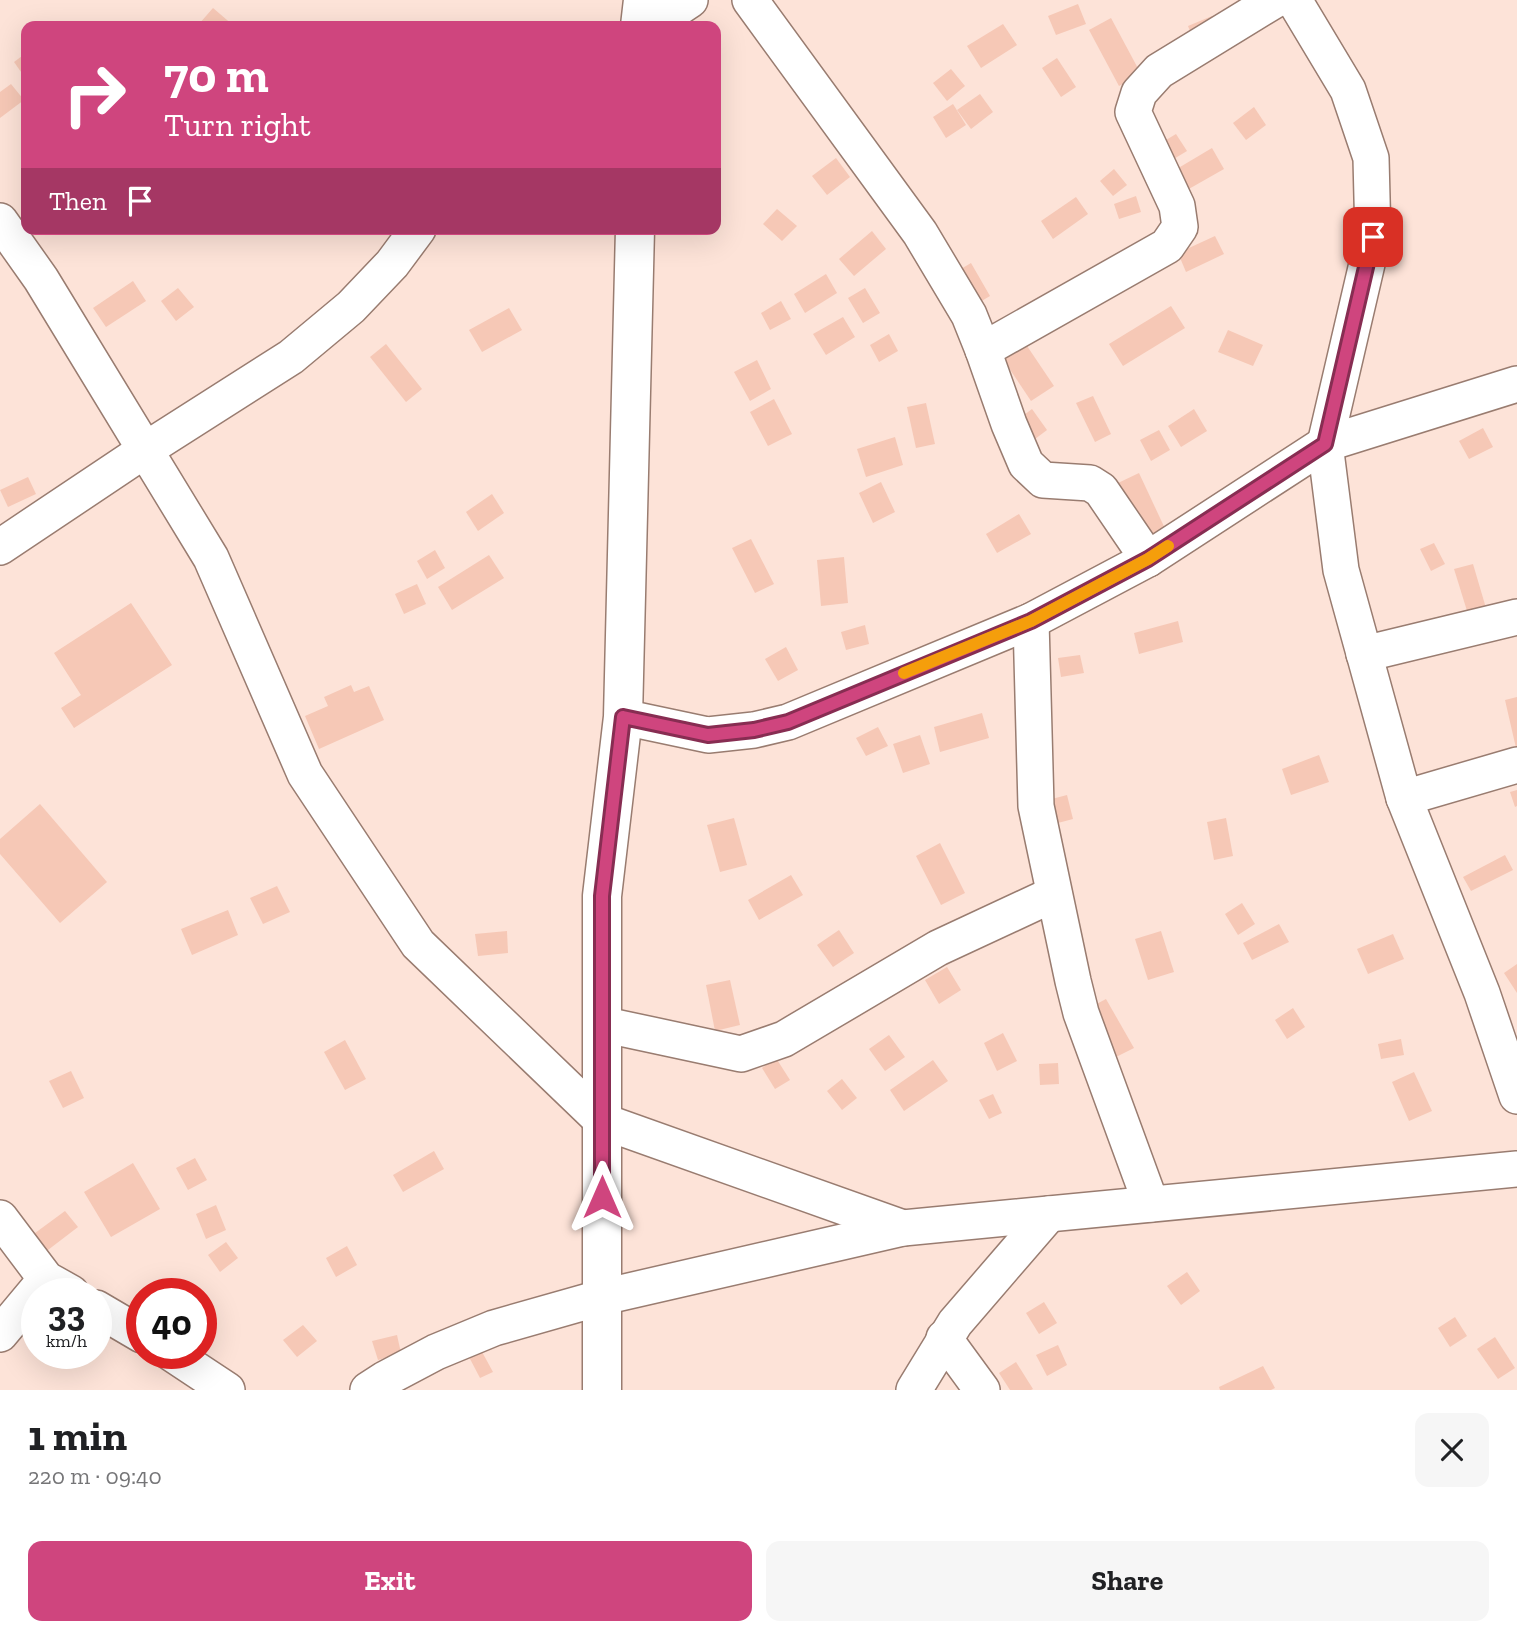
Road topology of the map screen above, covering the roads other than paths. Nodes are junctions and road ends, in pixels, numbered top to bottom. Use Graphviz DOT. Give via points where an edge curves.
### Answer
graph roads {
  1 [pos="643,0"];
  2 [pos="690,0"];
  3 [pos="750,0"];
  4 [pos="1275,0"];
  5 [pos="1294,0"];
  6 [pos="641,21"];
  7 [pos="658,21"];
  8 [pos="0,221"];
  9 [pos="413,235"];
  10 [pos="635,235"];
  11 [pos="983,350"];
  12 [pos="1517,383"];
  13 [pos="1325,444"];
  14 [pos="145,450"];
  15 [pos="0,547"];
  16 [pos="1148,559"];
  17 [pos="1517,617"];
  18 [pos="1031,621"];
  19 [pos="1364,654"];
  20 [pos="623,717"];
  21 [pos="1517,765"];
  22 [pos="1404,798"];
  23 [pos="1054,894"];
  24 [pos="601,1024"];
  25 [pos="1517,1096"];
  26 [pos="601,1121"];
  27 [pos="1517,1169"];
  28 [pos="1151,1204"];
  29 [pos="1049,1214"];
  30 [pos="0,1218"];
  31 [pos="903,1228"];
  32 [pos="52,1278"];
  33 [pos="603,1297"];
  34 [pos="21,1317"];
  35 [pos="0,1334"];
  36 [pos="944,1338"];
  37 [pos="195,1369"];
  38 [pos="227,1390"];
  39 [pos="368,1390"];
  40 [pos="602,1390"];
  41 [pos="914,1390"];
  42 [pos="982,1390"];
  1 -- 6 [label="street"];
  2 -- 7 [label="street"];
  3 -- 11 [label="street" via="920,233 969,315"];
  4 -- 11 [label="street" via="1159,71 1139,93 1133,112 1177,206 1181,227 1167,246"];
  5 -- 13 [label="street" via="1348,90 1371,158 1373,237"];
  8 -- 14 [label="street" via="41,279"];
  9 -- 14 [label="street" via="351,307 291,357"];
  10 -- 20 [label="street"];
  11 -- 16 [label="street" via="1026,464 1043,480 1090,483 1101,490"];
  12 -- 13 [label="street"];
  13 -- 16 [label="street"];
  13 -- 19 [label="street" via="1341,570"];
  14 -- 15 [label="street"];
  14 -- 26 [label="street" via="211,558 304,774 418,944"];
  16 -- 18 [label="street"];
  17 -- 19 [label="street"];
  18 -- 20 [label="street" via="788,722 708,735"];
  18 -- 23 [label="street" via="1036,806"];
  19 -- 22 [label="street"];
  20 -- 24 [label="street" via="602,896"];
  21 -- 22 [label="street"];
  22 -- 25 [label="street" via="1482,993"];
  23 -- 24 [label="street" via="938,948 784,1039 741,1055"];
  23 -- 28 [label="street" via="1081,1013"];
  24 -- 26 [label="street"];
  26 -- 31 [label="street"];
  26 -- 33 [label="street"];
  27 -- 28 [label="street"];
  28 -- 29 [label="street"];
  29 -- 31 [label="street"];
  29 -- 36 [label="street"];
  30 -- 32 [label="street"];
  31 -- 33 [label="street"];
  33 -- 39 [label="street" via="494,1328 436,1352"];
  33 -- 40 [label="street"];
  34 -- 35 [label="street"];
  36 -- 41 [label="street"];
  36 -- 42 [label="street"];
  37 -- 38 [label="street"];
}
